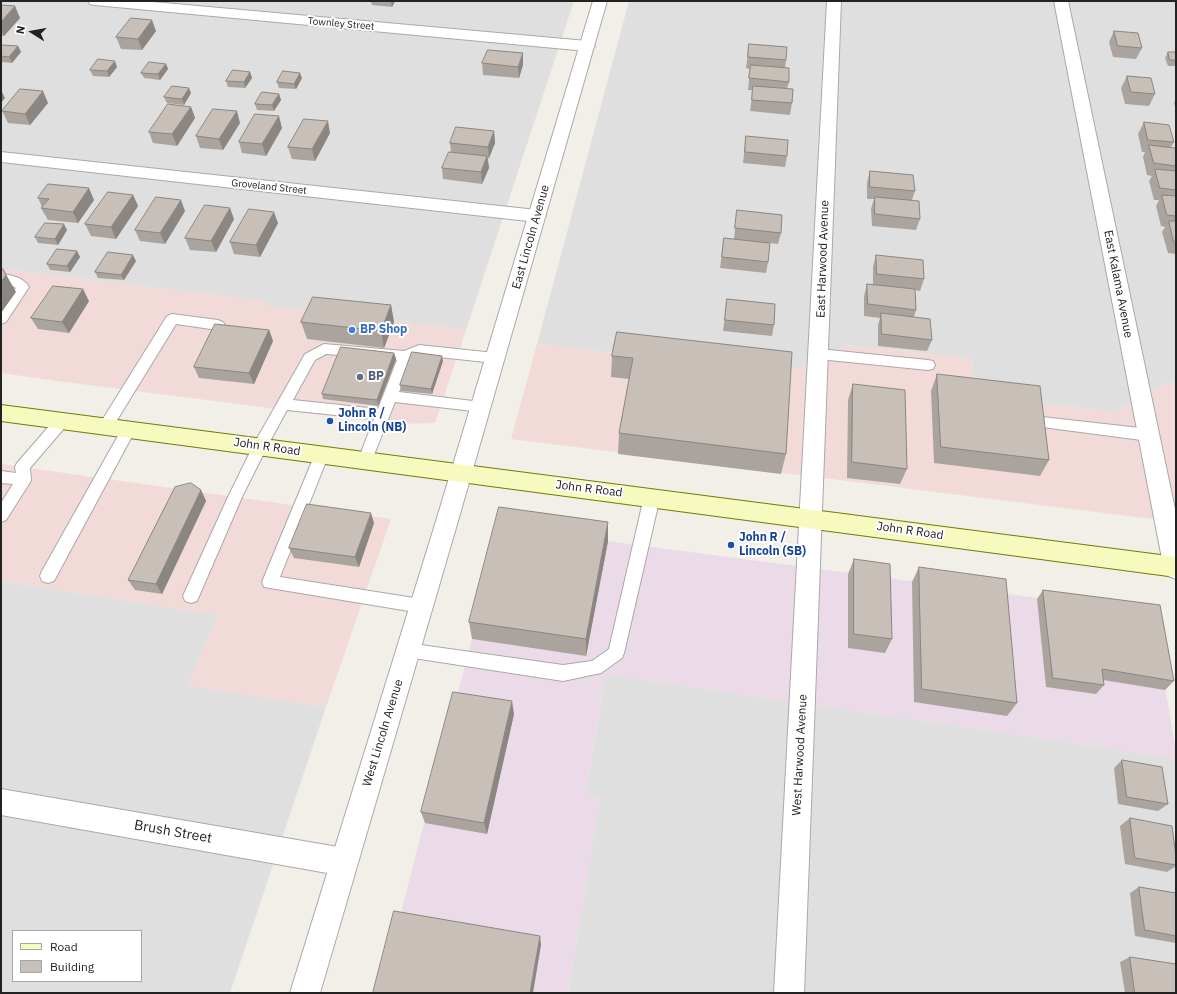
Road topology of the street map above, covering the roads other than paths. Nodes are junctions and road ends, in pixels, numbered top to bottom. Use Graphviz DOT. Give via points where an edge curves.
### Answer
graph roads {
  1 [pos="95,1"];
  2 [pos="600,1"];
  3 [pos="834,1"];
  4 [pos="1062,1"];
  5 [pos="587,46"];
  6 [pos="1,157"];
  7 [pos="537,216"];
  8 [pos="1,278"];
  9 [pos="1,320"];
  10 [pos="218,325"];
  11 [pos="819,354"];
  12 [pos="405,356"];
  13 [pos="495,358"];
  14 [pos="928,365"];
  15 [pos="390,396"];
  16 [pos="284,404"];
  17 [pos="481,407"];
  18 [pos="1,413"];
  19 [pos="382,415"];
  20 [pos="62,421"];
  21 [pos="1042,422"];
  22 [pos="106,426"];
  23 [pos="128,429"];
  24 [pos="1149,435"];
  25 [pos="260,446"];
  26 [pos="322,454"];
  27 [pos="365,460"];
  28 [pos="461,473"];
  29 [pos="1,477"];
  30 [pos="24,480"];
  31 [pos="652,497"];
  32 [pos="1,516"];
  33 [pos="811,518"];
  34 [pos="1176,568"];
  35 [pos="48,576"];
  36 [pos="191,596"];
  37 [pos="421,606"];
  38 [pos="407,650"];
  39 [pos="1,802"];
  40 [pos="344,862"];
  41 [pos="305,993"];
  42 [pos="789,993"];
  1 -- 5 [label="street, Townley Street"];
  2 -- 5 [label="street, East Lincoln Avenue"];
  3 -- 11 [label="street, East Harwood Avenue"];
  4 -- 24 [label="street, East Kalama Avenue"];
  5 -- 7 [label="street, East Lincoln Avenue"];
  6 -- 7 [label="street, Groveland Street"];
  7 -- 13 [label="street, East Lincoln Avenue"];
  8 -- 9 [label="lane" via="11,279 23,287"];
  10 -- 22 [label="lane" via="172,319"];
  11 -- 14 [label="lane"];
  11 -- 33 [label="street, East Harwood Avenue"];
  12 -- 13 [label="lane" via="419,350"];
  12 -- 15 [label="lane"];
  12 -- 16 [label="lane" via="324,349 310,356"];
  13 -- 17 [label="street, East Lincoln Avenue"];
  15 -- 17 [label="lane"];
  15 -- 19 [label="lane"];
  16 -- 19 [label="lane"];
  16 -- 25 [label="lane"];
  17 -- 28 [label="street, East Lincoln Avenue"];
  18 -- 20 [label="main road, John R Road"];
  19 -- 27 [label="lane"];
  20 -- 22 [label="main road, John R Road"];
  20 -- 30 [label="lane" via="22,467"];
  21 -- 24 [label="lane"];
  22 -- 23 [label="main road, John R Road"];
  23 -- 25 [label="main road, John R Road"];
  23 -- 35 [label="lane"];
  24 -- 34 [label="street, East Kalama Avenue"];
  25 -- 26 [label="main road, John R Road"];
  25 -- 36 [label="lane"];
  26 -- 27 [label="main road, John R Road"];
  26 -- 37 [label="lane" via="270,582"];
  27 -- 28 [label="main road, John R Road"];
  28 -- 31 [label="main road, John R Road"];
  28 -- 37 [label="street, West Lincoln Avenue"];
  29 -- 30 [label="lane"];
  30 -- 32 [label="lane"];
  31 -- 33 [label="main road, John R Road"];
  31 -- 38 [label="lane" via="616,653 604,663 595,668 564,673"];
  33 -- 34 [label="main road, John R Road"];
  33 -- 42 [label="street, West Harwood Avenue"];
  37 -- 38 [label="street, West Lincoln Avenue"];
  38 -- 40 [label="street, West Lincoln Avenue"];
  39 -- 40 [label="street, Brush Street"];
  40 -- 41 [label="street, West Lincoln Avenue"];
}
